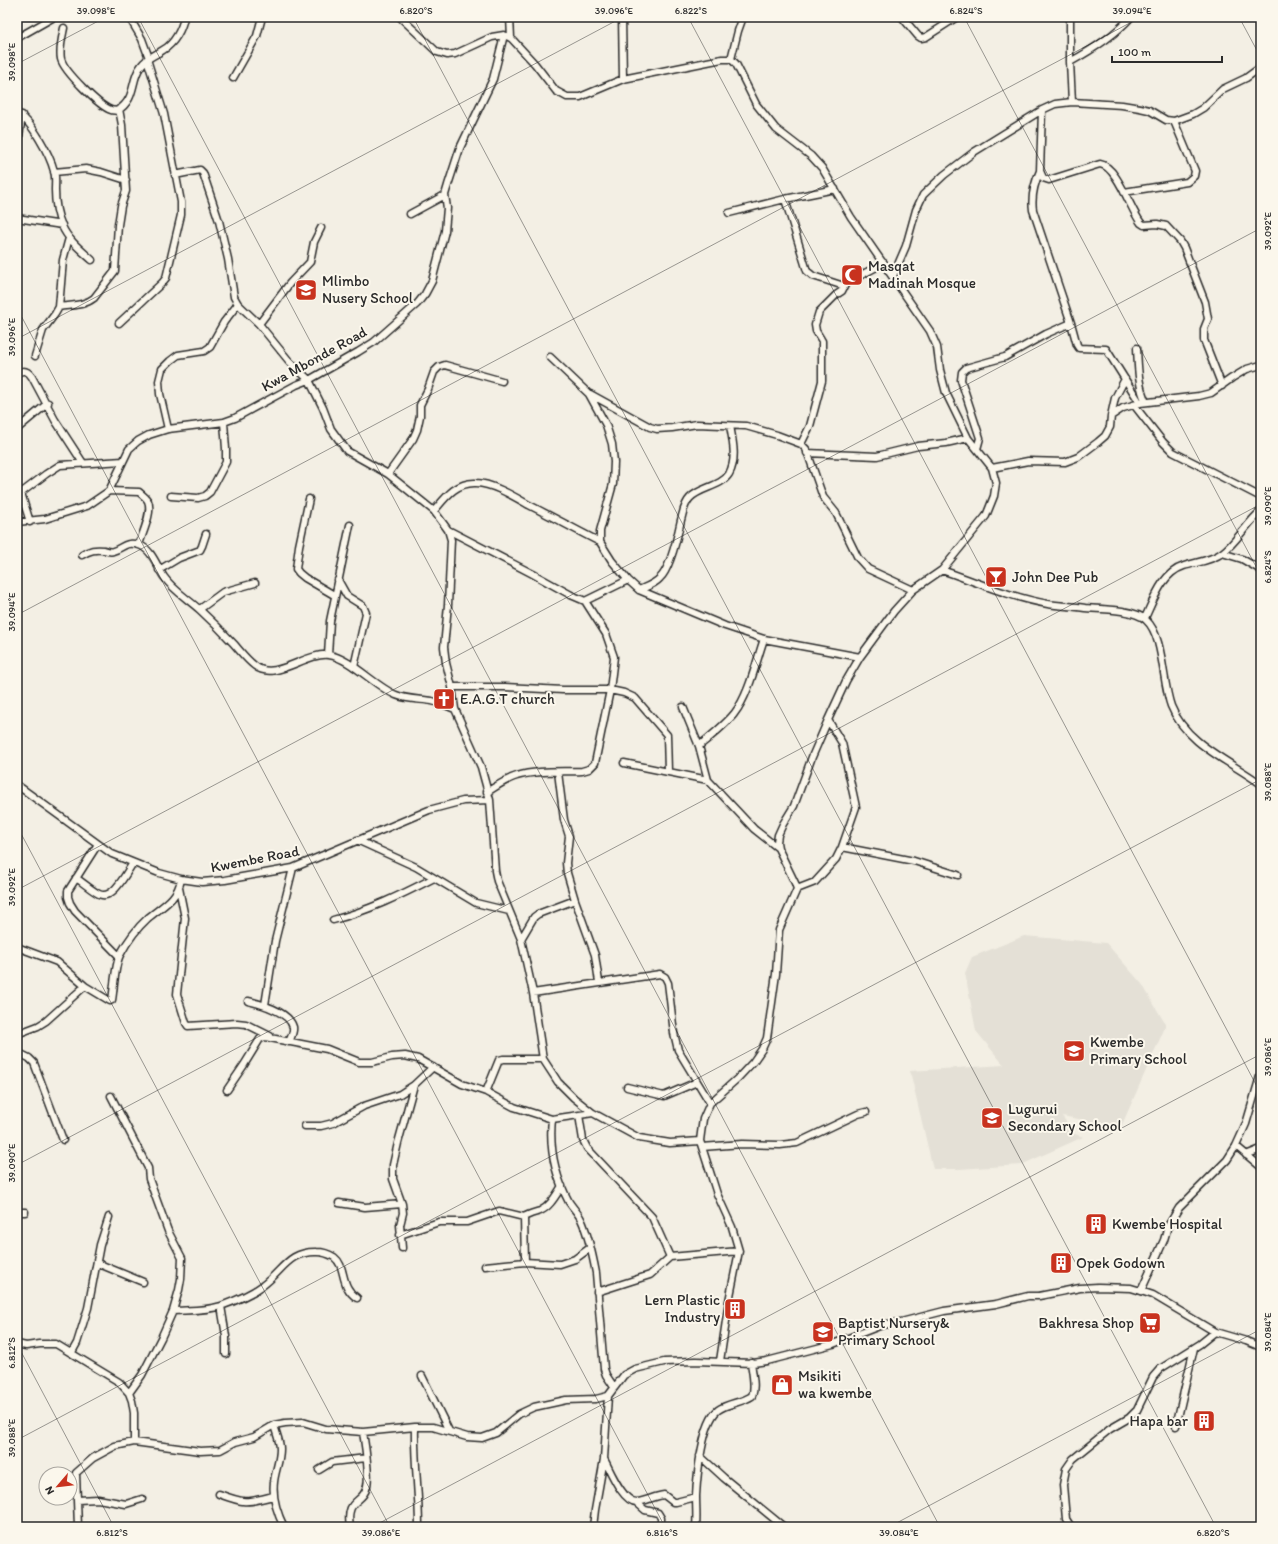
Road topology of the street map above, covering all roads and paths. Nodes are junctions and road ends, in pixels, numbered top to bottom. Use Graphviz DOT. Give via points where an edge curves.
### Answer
graph roads {
  1 [pos="54,17"];
  2 [pos="129,17"];
  3 [pos="184,17"];
  4 [pos="262,17"];
  5 [pos="400,17"];
  6 [pos="510,17"];
  7 [pos="622,17"];
  8 [pos="743,17"];
  9 [pos="902,17"];
  10 [pos="957,17"];
  11 [pos="1070,17"];
  12 [pos="1131,17"];
  13 [pos="949,20"];
  14 [pos="64,28"];
  15 [pos="504,35"];
  16 [pos="17,38"];
  17 [pos="511,38"];
  18 [pos="148,59"];
  19 [pos="731,59"];
  20 [pos="1070,62"];
  21 [pos="1261,67"];
  22 [pos="234,78"];
  23 [pos="623,79"];
  24 [pos="1072,102"];
  25 [pos="119,110"];
  26 [pos="1042,110"];
  27 [pos="20,114"];
  28 [pos="1174,121"];
  29 [pos="17,152"];
  30 [pos="1040,171"];
  31 [pos="54,172"];
  32 [pos="175,174"];
  33 [pos="126,180"];
  34 [pos="835,189"];
  35 [pos="1124,192"];
  36 [pos="445,195"];
  37 [pos="785,199"];
  38 [pos="410,214"];
  39 [pos="729,214"];
  40 [pos="17,218"];
  41 [pos="62,225"];
  42 [pos="321,228"];
  43 [pos="69,238"];
  44 [pos="92,260"];
  45 [pos="884,263"];
  46 [pos="893,276"];
  47 [pos="844,286"];
  48 [pos="238,304"];
  49 [pos="59,307"];
  50 [pos="119,323"];
  51 [pos="1071,323"];
  52 [pos="259,324"];
  53 [pos="1137,348"];
  54 [pos="35,356"];
  55 [pos="550,357"];
  56 [pos="1261,365"];
  57 [pos="17,373"];
  58 [pos="1125,379"];
  59 [pos="309,380"];
  60 [pos="502,381"];
  61 [pos="1222,386"];
  62 [pos="589,394"];
  63 [pos="48,403"];
  64 [pos="1140,404"];
  65 [pos="1112,416"];
  66 [pos="224,422"];
  67 [pos="730,426"];
  68 [pos="17,429"];
  69 [pos="168,429"];
  70 [pos="968,438"];
  71 [pos="801,444"];
  72 [pos="977,449"];
  73 [pos="807,452"];
  74 [pos="123,461"];
  75 [pos="83,463"];
  76 [pos="992,468"];
  77 [pos="388,474"];
  78 [pos="17,487"];
  79 [pos="109,491"];
  80 [pos="21,493"];
  81 [pos="171,496"];
  82 [pos="1261,497"];
  83 [pos="309,499"];
  84 [pos="1261,510"];
  85 [pos="434,511"];
  86 [pos="17,522"];
  87 [pos="30,522"];
  88 [pos="350,525"];
  89 [pos="448,530"];
  90 [pos="206,534"];
  91 [pos="600,542"];
  92 [pos="139,545"];
  93 [pos="1222,553"];
  94 [pos="82,555"];
  95 [pos="159,570"];
  96 [pos="942,570"];
  97 [pos="1261,570"];
  98 [pos="338,580"];
  99 [pos="628,580"];
  100 [pos="255,583"];
  101 [pos="639,590"];
  102 [pos="913,590"];
  103 [pos="334,595"];
  104 [pos="586,601"];
  105 [pos="200,609"];
  106 [pos="1145,618"];
  107 [pos="764,639"];
  108 [pos="328,655"];
  109 [pos="860,657"];
  110 [pos="354,667"];
  111 [pos="452,687"];
  112 [pos="610,690"];
  113 [pos="683,707"];
  114 [pos="455,709"];
  115 [pos="828,720"];
  116 [pos="699,746"];
  117 [pos="624,763"];
  118 [pos="668,771"];
  119 [pos="558,772"];
  120 [pos="708,780"];
  121 [pos="1261,784"];
  122 [pos="17,785"];
  123 [pos="487,792"];
  124 [pos="490,800"];
  125 [pos="357,840"];
  126 [pos="98,844"];
  127 [pos="842,847"];
  128 [pos="778,848"];
  129 [pos="133,863"];
  130 [pos="293,868"];
  131 [pos="958,875"];
  132 [pos="76,878"];
  133 [pos="434,878"];
  134 [pos="181,879"];
  135 [pos="180,888"];
  136 [pos="797,889"];
  137 [pos="575,900"];
  138 [pos="509,911"];
  139 [pos="333,920"];
  140 [pos="521,939"];
  141 [pos="17,947"];
  142 [pos="119,956"];
  143 [pos="599,982"];
  144 [pos="85,986"];
  145 [pos="533,992"];
  146 [pos="248,1001"];
  147 [pos="264,1005"];
  148 [pos="17,1034"];
  149 [pos="273,1037"];
  150 [pos="289,1042"];
  151 [pos="17,1052"];
  152 [pos="543,1059"];
  153 [pos="433,1067"];
  154 [pos="1261,1073"];
  155 [pos="697,1082"];
  156 [pos="414,1085"];
  157 [pos="627,1087"];
  158 [pos="227,1090"];
  159 [pos="486,1092"];
  160 [pos="111,1096"];
  161 [pos="710,1103"];
  162 [pos="866,1112"];
  163 [pos="593,1113"];
  164 [pos="579,1115"];
  165 [pos="552,1119"];
  166 [pos="305,1126"];
  167 [pos="63,1140"];
  168 [pos="701,1144"];
  169 [pos="1236,1146"];
  170 [pos="1261,1149"];
  171 [pos="1246,1155"];
  172 [pos="1261,1167"];
  173 [pos="562,1186"];
  174 [pos="340,1203"];
  175 [pos="402,1204"];
  176 [pos="17,1212"];
  177 [pos="25,1212"];
  178 [pos="109,1217"];
  179 [pos="524,1217"];
  180 [pos="400,1235"];
  181 [pos="402,1248"];
  182 [pos="590,1248"];
  183 [pos="739,1251"];
  184 [pos="670,1257"];
  185 [pos="525,1262"];
  186 [pos="97,1263"];
  187 [pos="485,1266"];
  188 [pos="143,1282"];
  189 [pos="1142,1291"];
  190 [pos="597,1292"];
  191 [pos="357,1298"];
  192 [pos="221,1306"];
  193 [pos="173,1311"];
  194 [pos="1215,1332"];
  195 [pos="17,1344"];
  196 [pos="1261,1347"];
  197 [pos="1194,1348"];
  198 [pos="72,1352"];
  199 [pos="226,1354"];
  200 [pos="720,1362"];
  201 [pos="751,1362"];
  202 [pos="422,1376"];
  203 [pos="614,1387"];
  204 [pos="129,1393"];
  205 [pos="608,1396"];
  206 [pos="274,1425"];
  207 [pos="1176,1426"];
  208 [pos="415,1427"];
  209 [pos="450,1431"];
  210 [pos="363,1432"];
  211 [pos="134,1442"];
  212 [pos="700,1456"];
  213 [pos="366,1458"];
  214 [pos="604,1459"];
  215 [pos="320,1470"];
  216 [pos="78,1471"];
  217 [pos="219,1494"];
  218 [pos="273,1496"];
  219 [pos="696,1497"];
  220 [pos="142,1499"];
  221 [pos="78,1500"];
  222 [pos="636,1502"];
  223 [pos="77,1506"];
  224 [pos="78,1527"];
  225 [pos="284,1527"];
  226 [pos="350,1527"];
  227 [pos="419,1527"];
  228 [pos="593,1527"];
  229 [pos="661,1527"];
  230 [pos="696,1527"];
  231 [pos="784,1527"];
  232 [pos="1071,1527"];
  1 -- 16 [label="street"];
  2 -- 18 [label="street" via="142,39"];
  3 -- 18 [label="street" via="171,45"];
  4 -- 22 [label="street" via="258,36"];
  5 -- 15 [label="street" via="437,52 447,55 455,54 492,37"];
  6 -- 17 [label="street"];
  7 -- 23 [label="street"];
  8 -- 19 [label="street"];
  9 -- 13 [label="street" via="921,38"];
  10 -- 13 [label="street"];
  11 -- 20 [label="street"];
  12 -- 20 [label="street" via="1109,38"];
  14 -- 25 [label="street" via="60,51 61,61 66,70 94,99 110,110"];
  15 -- 17 [label="street"];
  15 -- 36 [label="street, Kwa Mbonde Road" via="493,79 460,148"];
  17 -- 23 [label="street" via="556,91 567,97 580,97"];
  18 -- 25 [label="street" via="137,70 134,86 126,104"];
  18 -- 32 [label="street" via="164,114"];
  19 -- 23 [label="street"];
  19 -- 34 [label="street" via="756,104 776,129 815,160"];
  20 -- 24 [label="street"];
  21 -- 28 [label="street" via="1223,90 1203,108"];
  24 -- 26 [label="street" via="1054,104"];
  24 -- 28 [label="street" via="1140,108"];
  25 -- 33 [label="street"];
  26 -- 30 [label="street"];
  26 -- 46 [label="street" via="974,152 923,195"];
  27 -- 29 [label="street"];
  27 -- 31 [label="street" via="43,144"];
  28 -- 35 [label="street" via="1194,176 1187,182"];
  30 -- 35 [label="street" via="1043,178 1049,180 1100,164 1109,168"];
  30 -- 51 [label="street" via="1033,194 1033,210"];
  31 -- 33 [label="street" via="86,169"];
  31 -- 41 [label="street"];
  32 -- 48 [label="street" via="196,170 203,173 219,221 234,297"];
  32 -- 50 [label="street" via="181,215 166,278"];
  33 -- 49 [label="street" via="118,225 115,271 90,302"];
  34 -- 37 [label="street"];
  34 -- 45 [label="street" via="851,217"];
  35 -- 61 [label="street" via="1141,223 1166,226 1184,248 1205,302 1208,320 1204,329 1204,340"];
  36 -- 38 [label="street"];
  36 -- 59 [label="street, Kwa Mbonde Road" via="445,231 426,294 374,342"];
  37 -- 39 [label="street"];
  37 -- 47 [label="street" via="806,271 813,276"];
  40 -- 41 [label="street"];
  41 -- 43 [label="street"];
  42 -- 52 [label="street" via="314,242 310,262 290,283"];
  43 -- 44 [label="street"];
  43 -- 49 [label="street" via="63,260"];
  45 -- 46 [label="street"];
  45 -- 47 [label="street" via="853,278"];
  46 -- 70 [label="street" via="930,331 937,347 946,393"];
  47 -- 71 [label="street" via="842,291 819,312 815,325 822,341 822,381 810,426"];
  48 -- 52 [label="street"];
  48 -- 69 [label="street" via="210,347 204,351 178,355 162,369 159,381 160,394"];
  49 -- 54 [label="street" via="43,330"];
  51 -- 58 [label="street" via="1079,348 1106,349"];
  51 -- 72 [label="street" via="1005,357 966,368 962,372 961,380 980,438"];
  52 -- 59 [label="street" via="289,361"];
  53 -- 64 [label="street" via="1142,394"];
  55 -- 62 [label="street"];
  56 -- 61 [label="street" via="1232,378"];
  57 -- 63 [label="street" via="28,372"];
  58 -- 64 [label="street"];
  58 -- 65 [label="street" via="1115,398"];
  59 -- 66 [label="street, Kwa Mbonde Road"];
  59 -- 77 [label="street" via="331,429 347,451"];
  60 -- 77 [label="street" via="445,365 439,367 434,372 420,405 420,416 413,439"];
  61 -- 64 [label="street" via="1211,393 1199,396"];
  62 -- 67 [label="street" via="657,429 697,424"];
  62 -- 91 [label="street" via="606,425 613,456 613,484 600,531"];
  63 -- 68 [label="street"];
  63 -- 75 [label="street"];
  64 -- 65 [label="street" via="1122,408"];
  64 -- 82 [label="street" via="1162,442 1173,452"];
  65 -- 76 [label="street" via="1105,436 1078,457 1066,462 1028,461"];
  66 -- 69 [label="street, Kwa Mbonde Road"];
  66 -- 81 [label="street" via="226,462 210,492 198,498"];
  67 -- 71 [label="street" via="752,428"];
  67 -- 101 [label="street" via="734,456 729,473 722,480 689,498 665,571 655,583"];
  69 -- 74 [label="street, Kwa Mbonde Road" via="138,441 129,449"];
  70 -- 72 [label="street"];
  70 -- 73 [label="street" via="877,456"];
  71 -- 73 [label="street"];
  72 -- 76 [label="street"];
  73 -- 102 [label="street" via="823,497 836,512 863,565"];
  74 -- 75 [label="street"];
  74 -- 79 [label="street, Kwa Mbonde Road"];
  75 -- 80 [label="street" via="54,467"];
  76 -- 96 [label="street" via="996,483 986,516"];
  77 -- 85 [label="street"];
  78 -- 80 [label="street"];
  79 -- 87 [label="street" via="87,506"];
  79 -- 92 [label="street" via="139,492 148,502 150,509"];
  80 -- 87 [label="street"];
  83 -- 103 [label="street" via="296,569 305,578"];
  84 -- 93 [label="street"];
  85 -- 89 [label="street"];
  85 -- 91 [label="street" via="451,491 475,482 486,484"];
  86 -- 87 [label="street"];
  88 -- 98 [label="street"];
  89 -- 104 [label="street"];
  89 -- 111 [label="street" via="451,540 444,647"];
  90 -- 95 [label="street" via="200,550 179,558"];
  91 -- 99 [label="street"];
  92 -- 94 [label="street" via="126,544 113,551 92,550"];
  92 -- 95 [label="street" via="151,555"];
  93 -- 97 [label="street" via="1242,559"];
  93 -- 106 [label="street" via="1175,570 1162,583"];
  95 -- 105 [label="street" via="173,588"];
  96 -- 102 [label="street"];
  96 -- 106 [label="street" via="1048,604 1130,612"];
  98 -- 103 [label="street"];
  98 -- 110 [label="street" via="347,596 363,606 366,613"];
  99 -- 101 [label="street"];
  99 -- 104 [label="street"];
  100 -- 105 [label="street" via="223,592"];
  101 -- 107 [label="street" via="725,626"];
  102 -- 109 [label="street"];
  103 -- 108 [label="street"];
  104 -- 112 [label="street" via="612,647 614,657"];
  105 -- 108 [label="street" via="255,667 261,670 278,670 300,661"];
  106 -- 121 [label="street" via="1156,635 1171,706 1179,721 1208,749"];
  107 -- 109 [label="street"];
  107 -- 116 [label="street" via="739,706 727,722"];
  108 -- 110 [label="street"];
  109 -- 115 [label="street"];
  110 -- 114 [label="street" via="397,696 432,701"];
  111 -- 112 [label="street"];
  111 -- 114 [label="street"];
  112 -- 118 [label="street" via="635,698 665,732 668,739"];
  112 -- 119 [label="street" via="595,764 590,769"];
  113 -- 116 [label="street"];
  114 -- 123 [label="street" via="481,767"];
  115 -- 127 [label="street" via="842,743 856,807"];
  115 -- 128 [label="street" via="794,806 778,835"];
  116 -- 120 [label="street"];
  117 -- 118 [label="street"];
  118 -- 120 [label="street"];
  119 -- 123 [label="street" via="516,776"];
  119 -- 137 [label="street" via="564,820 569,836 567,873"];
  120 -- 128 [label="street" via="754,829"];
  122 -- 126 [label="street, Kwembe Road"];
  123 -- 124 [label="street"];
  124 -- 125 [label="street, Kwembe Road" via="462,801 429,810"];
  124 -- 138 [label="street" via="495,871"];
  125 -- 130 [label="street, Kwembe Road"];
  125 -- 133 [label="street"];
  126 -- 129 [label="street, Kwembe Road" via="112,854"];
  126 -- 132 [label="street"];
  127 -- 131 [label="street" via="914,861"];
  127 -- 136 [label="street" via="824,874 815,882"];
  128 -- 136 [label="street"];
  129 -- 132 [label="street" via="113,893 106,896 100,895"];
  129 -- 134 [label="street, Kwembe Road"];
  130 -- 134 [label="street, Kwembe Road" via="225,880 202,882"];
  130 -- 147 [label="street" via="275,940"];
  132 -- 142 [label="street" via="68,891 70,903"];
  133 -- 138 [label="street" via="476,903"];
  133 -- 139 [label="street" via="353,915"];
  134 -- 135 [label="street"];
  135 -- 142 [label="street" via="136,930"];
  135 -- 149 [label="street" via="185,918 177,994 186,1023 188,1026 246,1024"];
  136 -- 161 [label="street" via="779,930 776,974 762,1049 738,1078"];
  137 -- 140 [label="street" via="538,914"];
  137 -- 143 [label="street" via="595,955"];
  138 -- 140 [label="street"];
  140 -- 145 [label="street"];
  141 -- 144 [label="street" via="57,962"];
  142 -- 144 [label="street" via="110,1002"];
  143 -- 145 [label="street"];
  143 -- 155 [label="street" via="660,974 665,977 678,1050"];
  144 -- 148 [label="street" via="46,1021"];
  145 -- 152 [label="street"];
  146 -- 147 [label="street"];
  147 -- 150 [label="street" via="291,1022 293,1031"];
  149 -- 150 [label="street"];
  149 -- 158 [label="street" via="265,1036 260,1039"];
  150 -- 153 [label="street" via="327,1049 359,1062 405,1056"];
  151 -- 167 [label="street" via="34,1063"];
  152 -- 159 [label="street" via="499,1060"];
  152 -- 163 [label="street" via="558,1082"];
  153 -- 156 [label="street"];
  153 -- 159 [label="street" via="462,1084"];
  154 -- 169 [label="street" via="1246,1124"];
  155 -- 157 [label="street" via="664,1096"];
  155 -- 161 [label="street"];
  156 -- 166 [label="street" via="400,1094 350,1113 333,1124"];
  156 -- 175 [label="street" via="393,1165 395,1187"];
  159 -- 165 [label="street" via="514,1107"];
  160 -- 193 [label="street" via="148,1168 149,1180 168,1231 182,1258 179,1290"];
  161 -- 168 [label="street" via="704,1119"];
  162 -- 168 [label="street" via="797,1143"];
  163 -- 164 [label="street"];
  163 -- 168 [label="street" via="639,1138"];
  164 -- 165 [label="street"];
  164 -- 184 [label="street" via="582,1136 587,1148 652,1217"];
  165 -- 173 [label="street" via="551,1150"];
  168 -- 183 [label="street"];
  169 -- 171 [label="street"];
  169 -- 189 [label="street" via="1227,1160 1179,1208 1168,1226"];
  170 -- 171 [label="street"];
  171 -- 172 [label="street"];
  173 -- 179 [label="street" via="541,1211"];
  173 -- 182 [label="street" via="581,1219"];
  174 -- 175 [label="street" via="365,1206"];
  175 -- 180 [label="street"];
  176 -- 177 [label="street"];
  178 -- 186 [label="street"];
  179 -- 180 [label="street" via="499,1211 467,1222 439,1222"];
  179 -- 185 [label="street"];
  180 -- 181 [label="street"];
  182 -- 185 [label="street" via="575,1259 560,1264"];
  182 -- 190 [label="street"];
  183 -- 184 [label="street"];
  183 -- 200 [label="street" via="727,1308"];
  184 -- 190 [label="street" via="650,1275"];
  185 -- 187 [label="street"];
  186 -- 188 [label="street"];
  186 -- 198 [label="street" via="88,1308"];
  189 -- 194 [label="street"];
  189 -- 201 [label="street" via="1131,1288 1080,1288 944,1311 882,1325 833,1344 803,1352 767,1361"];
  190 -- 203 [label="street" via="604,1369"];
  191 -- 192 [label="street" via="348,1291 340,1264 335,1258 323,1252 310,1252 298,1254 261,1287"];
  192 -- 193 [label="street"];
  192 -- 199 [label="street"];
  193 -- 204 [label="street" via="142,1375"];
  194 -- 196 [label="street"];
  194 -- 197 [label="street"];
  195 -- 198 [label="street" via="56,1344"];
  197 -- 207 [label="street"];
  197 -- 232 [label="street" via="1160,1369 1153,1377 1137,1410 1073,1459 1066,1469 1063,1485 1066,1519"];
  198 -- 204 [label="street" via="119,1382"];
  200 -- 201 [label="street"];
  200 -- 203 [label="street" via="664,1362 624,1375"];
  201 -- 212 [label="street" via="754,1392 752,1396 724,1407 713,1415"];
  202 -- 209 [label="street"];
  203 -- 205 [label="street"];
  204 -- 211 [label="street" via="134,1413"];
  205 -- 209 [label="street" via="566,1400 534,1407 519,1414 496,1433 482,1438 467,1437"];
  205 -- 214 [label="street"];
  206 -- 210 [label="street" via="303,1422 326,1429"];
  206 -- 211 [label="street" via="254,1437 235,1442 220,1450 200,1452"];
  206 -- 218 [label="street" via="280,1447"];
  208 -- 209 [label="street" via="433,1427"];
  208 -- 210 [label="street"];
  208 -- 227 [label="street"];
  210 -- 213 [label="street"];
  211 -- 216 [label="street" via="115,1446 93,1458"];
  212 -- 219 [label="street"];
  212 -- 231 [label="street"];
  213 -- 215 [label="street" via="332,1462"];
  213 -- 226 [label="street" via="368,1485 352,1503 348,1517"];
  214 -- 222 [label="street" via="622,1492 629,1501"];
  214 -- 228 [label="street"];
  217 -- 218 [label="street" via="242,1502"];
  218 -- 225 [label="street"];
  219 -- 222 [label="street" via="673,1502 660,1495"];
  219 -- 230 [label="street"];
  220 -- 221 [label="street" via="126,1504 98,1499"];
  222 -- 229 [label="street" via="645,1510 658,1513"];
  223 -- 224 [label="street"];
}
